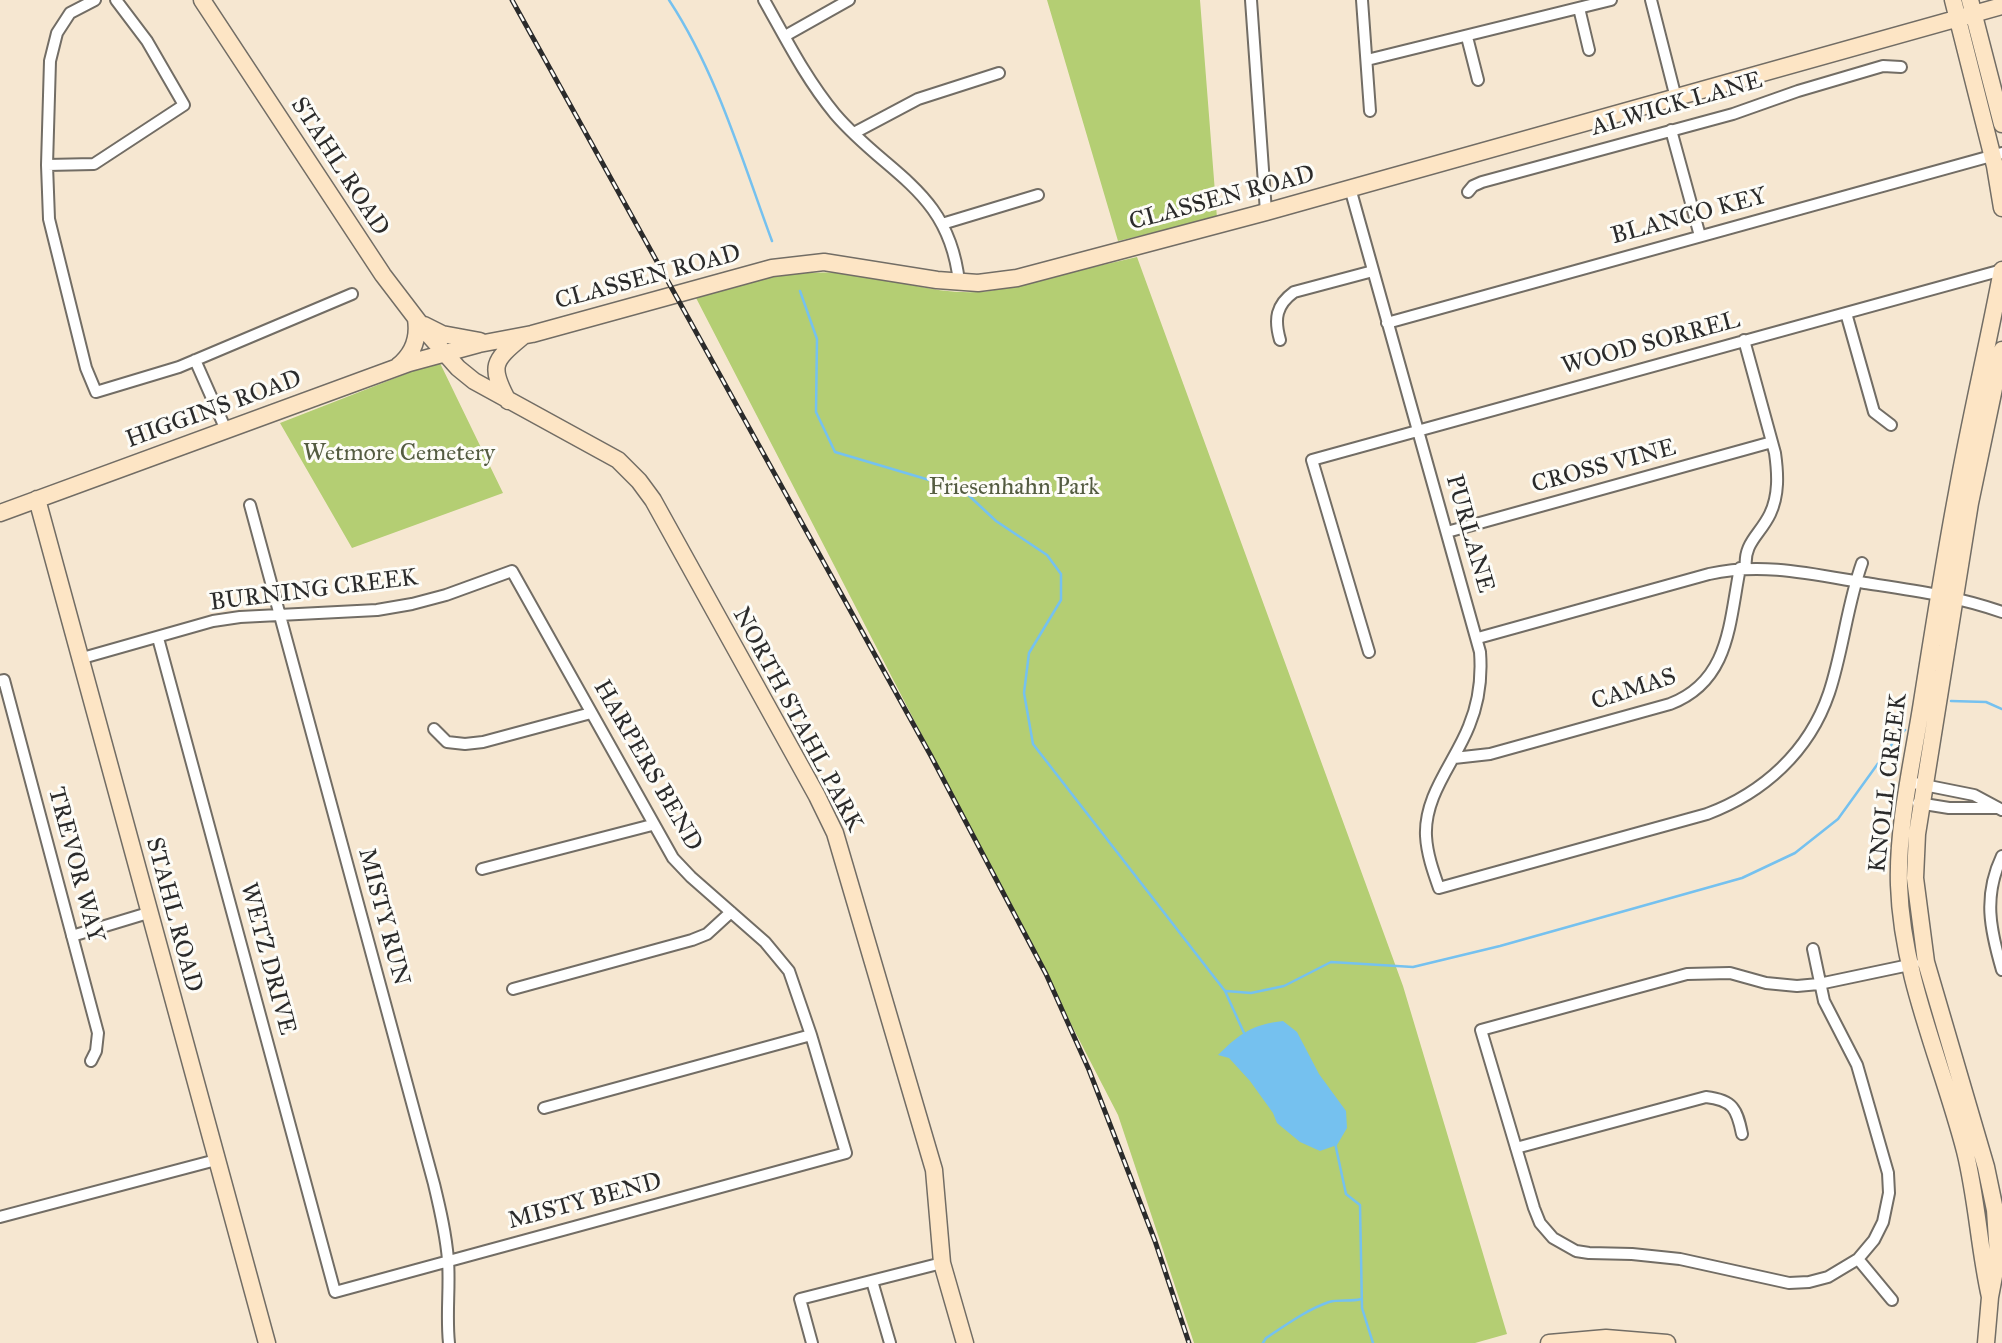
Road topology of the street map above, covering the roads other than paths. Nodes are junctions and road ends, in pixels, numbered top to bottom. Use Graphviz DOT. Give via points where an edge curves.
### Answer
graph roads {
  1 [pos="95,0"];
  2 [pos="116,0"];
  3 [pos="202,0"];
  4 [pos="764,0"];
  5 [pos="849,0"];
  6 [pos="1251,0"];
  7 [pos="1362,0"];
  8 [pos="1611,0"];
  9 [pos="1651,0"];
  10 [pos="1953,0"];
  11 [pos="2002,6"];
  12 [pos="1579,8"];
  13 [pos="1967,11"];
  14 [pos="785,36"];
  15 [pos="1467,37"];
  16 [pos="1589,50"];
  17 [pos="1367,60"];
  18 [pos="1900,68"];
  19 [pos="999,73"];
  20 [pos="1478,80"];
  21 [pos="1676,98"];
  22 [pos="1370,111"];
  23 [pos="2002,124"];
  24 [pos="1671,130"];
  25 [pos="854,133"];
  26 [pos="1997,154"];
  27 [pos="47,165"];
  28 [pos="1350,188"];
  29 [pos="1468,192"];
  30 [pos="1038,195"];
  31 [pos="2002,208"];
  32 [pos="1266,212"];
  33 [pos="942,224"];
  34 [pos="1700,236"];
  35 [pos="2002,270"];
  36 [pos="1373,271"];
  37 [pos="960,282"];
  38 [pos="352,294"];
  39 [pos="1846,313"];
  40 [pos="418,321"];
  41 [pos="1387,323"];
  42 [pos="524,335"];
  43 [pos="1280,340"];
  44 [pos="1744,340"];
  45 [pos="489,342"];
  46 [pos="2002,350"];
  47 [pos="445,353"];
  48 [pos="195,360"];
  49 [pos="397,367"];
  50 [pos="508,401"];
  51 [pos="1891,425"];
  52 [pos="226,430"];
  53 [pos="1417,430"];
  54 [pos="1772,442"];
  55 [pos="37,499"];
  56 [pos="250,505"];
  57 [pos="0,513"];
  58 [pos="1447,532"];
  59 [pos="1862,563"];
  60 [pos="1743,568"];
  61 [pos="512,571"];
  62 [pos="1856,581"];
  63 [pos="1947,596"];
  64 [pos="2002,612"];
  65 [pos="280,615"];
  66 [pos="158,638"];
  67 [pos="1478,638"];
  68 [pos="1369,652"];
  69 [pos="79,659"];
  70 [pos="2,681"];
  71 [pos="591,713"];
  72 [pos="435,729"];
  73 [pos="1454,758"];
  74 [pos="1917,783"];
  75 [pos="1963,791"];
  76 [pos="1914,803"];
  77 [pos="1960,808"];
  78 [pos="2000,809"];
  79 [pos="652,825"];
  80 [pos="2002,856"];
  81 [pos="482,869"];
  82 [pos="731,912"];
  83 [pos="148,913"];
  84 [pos="72,936"];
  85 [pos="1813,949"];
  86 [pos="1918,963"];
  87 [pos="2002,970"];
  88 [pos="1819,984"];
  89 [pos="513,989"];
  90 [pos="811,1035"];
  91 [pos="91,1061"];
  92 [pos="544,1108"];
  93 [pos="1742,1134"];
  94 [pos="1516,1148"];
  95 [pos="846,1153"];
  96 [pos="216,1160"];
  97 [pos="0,1217"];
  98 [pos="1858,1259"];
  99 [pos="449,1262"];
  100 [pos="942,1263"];
  101 [pos="872,1281"];
  102 [pos="335,1292"];
  103 [pos="1892,1300"];
  104 [pos="267,1343"];
  105 [pos="449,1343"];
  106 [pos="812,1343"];
  107 [pos="890,1343"];
  108 [pos="965,1343"];
  109 [pos="1549,1343"];
  110 [pos="1667,1343"];
  111 [pos="1986,1343"];
  1 -- 27 [label="street" via="70,13 57,33 50,61"];
  2 -- 27 [label="street" via="147,41 184,105 94,164"];
  3 -- 40 [label="street, STAHL ROAD"];
  4 -- 14 [label="street"];
  5 -- 14 [label="street"];
  6 -- 32 [label="street"];
  7 -- 17 [label="street"];
  8 -- 12 [label="street"];
  9 -- 21 [label="street"];
  10 -- 13 [label="street"];
  11 -- 13 [label="street, CLASSEN ROAD"];
  12 -- 15 [label="street"];
  12 -- 16 [label="street"];
  13 -- 21 [label="street, CLASSEN ROAD"];
  13 -- 23 [label="street"];
  13 -- 26 [label="street"];
  14 -- 25 [label="street" via="818,92"];
  15 -- 17 [label="street"];
  15 -- 20 [label="street"];
  17 -- 22 [label="street"];
  18 -- 24 [label="street, ALWICK LANE" via="1884,66"];
  19 -- 25 [label="street" via="918,99"];
  21 -- 28 [label="street, CLASSEN ROAD"];
  24 -- 29 [label="street, ALWICK LANE" via="1482,182"];
  24 -- 34 [label="street"];
  25 -- 33 [label="street" via="907,179"];
  26 -- 31 [label="street"];
  26 -- 34 [label="street, BLANCO KEY"];
  27 -- 48 [label="street" via="48,219 96,393"];
  28 -- 32 [label="street, CLASSEN ROAD"];
  28 -- 36 [label="street, PURLANE"];
  30 -- 33 [label="street"];
  32 -- 37 [label="street, CLASSEN ROAD" via="1017,278"];
  33 -- 37 [label="street" via="955,254"];
  34 -- 41 [label="street, BLANCO KEY"];
  35 -- 39 [label="street, WOOD SORREL"];
  35 -- 63 [label="street, KNOLL CREEK" via="1956,494"];
  36 -- 41 [label="street, PURLANE"];
  36 -- 43 [label="street" via="1285,298 1276,315"];
  37 -- 42 [label="street, CLASSEN ROAD" via="811,262 772,268"];
  38 -- 48 [label="street"];
  39 -- 44 [label="street, WOOD SORREL"];
  39 -- 51 [label="street" via="1870,402 1876,414"];
  40 -- 45 [label="street" via="450,336"];
  40 -- 47 [label="street, STAHL ROAD"];
  40 -- 49 [label="street" via="415,344"];
  41 -- 53 [label="street, PURLANE"];
  42 -- 45 [label="street, CLASSEN ROAD"];
  42 -- 50 [label="street" via="497,362 496,377"];
  44 -- 53 [label="street, WOOD SORREL"];
  44 -- 54 [label="street, CAMAS"];
  45 -- 47 [label="street, CLASSEN ROAD"];
  46 -- 63 [label="street, KNOLL CREEK"];
  47 -- 49 [label="street, HIGGINS ROAD"];
  47 -- 50 [label="street, NORTH STAHL PARK" via="474,382"];
  48 -- 52 [label="street"];
  49 -- 52 [label="street, HIGGINS ROAD"];
  50 -- 100 [label="street, NORTH STAHL PARK" via="592,444 618,460 639,481 829,818 934,1170"];
  52 -- 55 [label="street, HIGGINS ROAD"];
  53 -- 58 [label="street, PURLANE"];
  53 -- 68 [label="street, WOOD SORREL" via="1312,460"];
  54 -- 58 [label="street, CROSS VINE"];
  54 -- 60 [label="street, CAMAS" via="1776,496 1745,552"];
  55 -- 57 [label="street, HIGGINS ROAD"];
  55 -- 69 [label="street, STAHL ROAD"];
  56 -- 65 [label="street, MISTY RUN"];
  58 -- 67 [label="street, PURLANE"];
  59 -- 62 [label="street"];
  60 -- 62 [label="street"];
  60 -- 67 [label="street"];
  60 -- 73 [label="street, CAMAS" via="1723,651 1698,690 1670,704 1490,754"];
  61 -- 65 [label="street, BURNING CREEK" via="412,604"];
  61 -- 71 [label="street, HARPERS BEND"];
  62 -- 63 [label="street"];
  62 -- 73 [label="street, PURLANE" via="1821,713 1789,761 1734,803 1439,888 1426,834 1428,813"];
  63 -- 64 [label="street"];
  63 -- 74 [label="street, KNOLL CREEK"];
  65 -- 66 [label="street, BURNING CREEK" via="213,621"];
  65 -- 99 [label="street, MISTY RUN" via="434,1184"];
  66 -- 69 [label="street, BURNING CREEK"];
  66 -- 102 [label="street, WETZ DRIVE"];
  67 -- 73 [label="street, PURLANE" via="1478,699"];
  69 -- 83 [label="street, STAHL ROAD"];
  70 -- 84 [label="street, TREVOR WAY"];
  71 -- 72 [label="street" via="474,743 447,741"];
  71 -- 79 [label="street, HARPERS BEND"];
  74 -- 75 [label="street"];
  74 -- 76 [label="street, KNOLL CREEK"];
  75 -- 77 [label="street"];
  75 -- 78 [label="street"];
  76 -- 77 [label="street"];
  76 -- 86 [label="street, KNOLL CREEK"];
  77 -- 78 [label="street"];
  79 -- 81 [label="street"];
  79 -- 82 [label="street, HARPERS BEND" via="682,868"];
  80 -- 87 [label="street" via="1991,890 1990,917"];
  82 -- 89 [label="street" via="718,926 692,940"];
  82 -- 90 [label="street, HARPERS BEND" via="781,959 794,982"];
  83 -- 84 [label="street"];
  83 -- 96 [label="street, STAHL ROAD"];
  84 -- 91 [label="street, TREVOR WAY" via="98,1033"];
  85 -- 88 [label="street"];
  86 -- 88 [label="street"];
  86 -- 111 [label="street, KNOLL CREEK" via="1986,1167 1995,1210 1998,1255"];
  88 -- 94 [label="street" via="1782,985 1716,972 1687,974 1481,1030"];
  88 -- 98 [label="street" via="1857,1065 1888,1173 1883,1222"];
  90 -- 92 [label="street"];
  90 -- 95 [label="street, HARPERS BEND"];
  93 -- 94 [label="street" via="1732,1105 1706,1097"];
  94 -- 98 [label="street" via="1540,1223 1553,1238 1576,1251 1680,1259 1789,1283 1828,1277"];
  95 -- 99 [label="street, MISTY BEND"];
  96 -- 97 [label="street"];
  96 -- 104 [label="street, STAHL ROAD"];
  98 -- 103 [label="street"];
  99 -- 102 [label="street, MISTY BEND"];
  99 -- 105 [label="street, MISTY RUN"];
  100 -- 101 [label="street"];
  100 -- 108 [label="street, NORTH STAHL PARK"];
  101 -- 106 [label="street" via="800,1299"];
  101 -- 107 [label="street"];
  109 -- 110 [label="street" via="1605,1338"];
}
